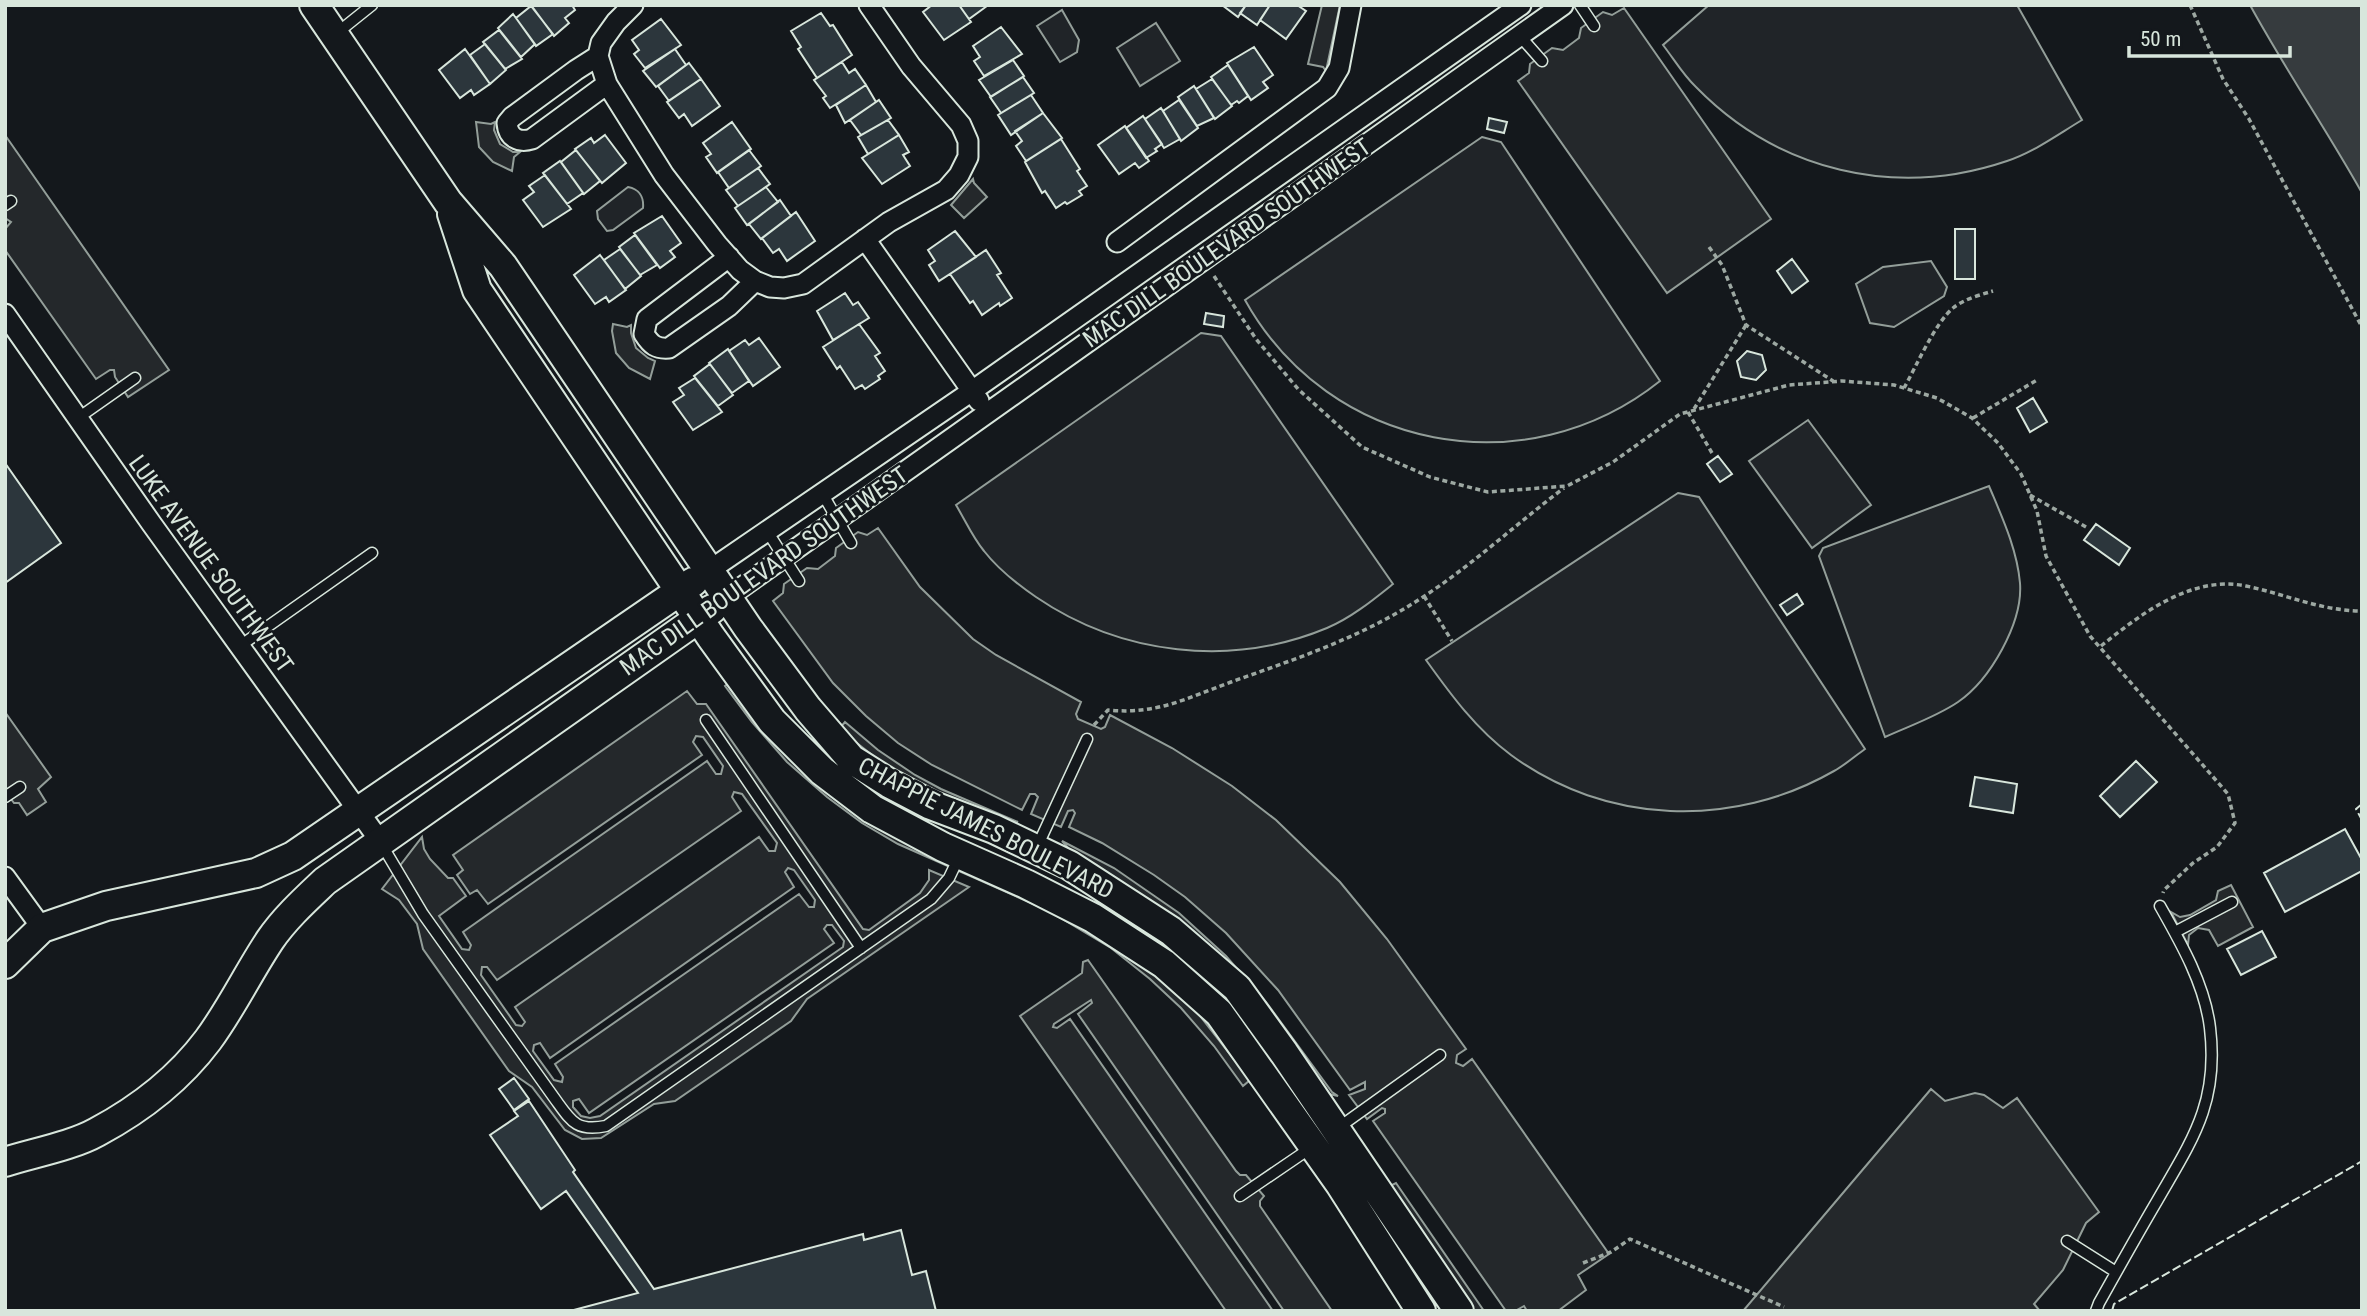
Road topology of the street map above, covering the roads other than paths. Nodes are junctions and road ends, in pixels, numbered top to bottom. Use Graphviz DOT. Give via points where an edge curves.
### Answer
graph roads {
  1 [pos="314,5"];
  2 [pos="372,5"];
  3 [pos="633,5"];
  4 [pos="869,5"];
  5 [pos="1351,5"];
  6 [pos="1563,5"];
  7 [pos="1580,5"];
  8 [pos="1508,9"];
  9 [pos="1594,26"];
  10 [pos="334,35"];
  11 [pos="1520,36"];
  12 [pos="598,56"];
  13 [pos="1542,61"];
  14 [pos="607,84"];
  15 [pos="448,202"];
  16 [pos="865,239"];
  17 [pos="1116,242"];
  18 [pos="729,257"];
  19 [pos="755,281"];
  20 [pos="5,314"];
  21 [pos="135,378"];
  22 [pos="972,391"];
  23 [pos="986,413"];
  24 [pos="78,418"];
  25 [pos="822,493"];
  26 [pos="837,518"];
  27 [pos="767,531"];
  28 [pos="851,543"];
  29 [pos="372,553"];
  30 [pos="782,557"];
  31 [pos="710,570"];
  32 [pos="799,581"];
  33 [pos="680,591"];
  34 [pos="728,597"];
  35 [pos="699,618"];
  36 [pos="240,646"];
  37 [pos="706,720"];
  38 [pos="1087,739"];
  39 [pos="20,787"];
  40 [pos="5,797"];
  41 [pos="359,812"];
  42 [pos="380,841"];
  43 [pos="1036,849"];
  44 [pos="960,855"];
  45 [pos="5,877"];
  46 [pos="2232,902"];
  47 [pos="2160,906"];
  48 [pos="42,928"];
  49 [pos="2175,932"];
  50 [pos="861,948"];
  51 [pos="5,964"];
  52 [pos="1440,1055"];
  53 [pos="1324,1138"];
  54 [pos="5,1163"];
  55 [pos="1240,1196"];
  56 [pos="2067,1241"];
  57 [pos="2116,1272"];
  58 [pos="1421,1311"];
  59 [pos="1459,1311"];
  60 [pos="2096,1311"];
  1 -- 10 [label="street"];
  2 -- 10 [label="lane"];
  3 -- 12 [label="street" via="606,36"];
  4 -- 16 [label="street" via="904,57 961,125 969,149 964,167 946,190"];
  5 -- 17 [label="street" via="1339,68 1327,88"];
  6 -- 11 [label="street, MAC DILL BOULEVARD SOUTHWEST"];
  7 -- 9 [label="lane"];
  8 -- 11 [label="street"];
  8 -- 22 [label="street, MAC DILL BOULEVARD SOUTHWEST"];
  10 -- 15 [label="street"];
  11 -- 13 [label="lane"];
  11 -- 23 [label="street, MAC DILL BOULEVARD SOUTHWEST"];
  12 -- 14 [label="street"];
  12 -- 14 [label="street" via="512,117 507,124 510,136 519,141 532,139"];
  14 -- 18 [label="street" via="679,197"];
  15 -- 31 [label="street, CHAPPIE JAMES BOULEVARD" via="503,266"];
  15 -- 33 [label="street, CHAPPIE JAMES BOULEVARD" via="477,290"];
  16 -- 19 [label="street" via="803,284 776,288"];
  16 -- 22 [label="street"];
  18 -- 19 [label="street"];
  18 -- 19 [label="street" via="646,320 644,334 653,346 669,348 729,306"];
  20 -- 24 [label="street, LUKE AVENUE SOUTHWEST"];
  21 -- 24 [label="lane"];
  22 -- 23 [label="street"];
  22 -- 25 [label="street, MAC DILL BOULEVARD SOUTHWEST"];
  23 -- 26 [label="street, MAC DILL BOULEVARD SOUTHWEST"];
  24 -- 36 [label="street, LUKE AVENUE SOUTHWEST"];
  25 -- 26 [label="lane"];
  25 -- 27 [label="street, MAC DILL BOULEVARD SOUTHWEST"];
  26 -- 28 [label="lane"];
  26 -- 30 [label="street, MAC DILL BOULEVARD SOUTHWEST"];
  27 -- 30 [label="lane"];
  27 -- 31 [label="street, MAC DILL BOULEVARD SOUTHWEST"];
  29 -- 36 [label="lane"];
  30 -- 32 [label="lane"];
  30 -- 34 [label="street, MAC DILL BOULEVARD SOUTHWEST"];
  31 -- 33 [label="street, MAC DILL BOULEVARD SOUTHWEST"];
  31 -- 34 [label="street, CHAPPIE JAMES BOULEVARD"];
  33 -- 35 [label="street, CHAPPIE JAMES BOULEVARD"];
  33 -- 41 [label="street, MAC DILL BOULEVARD SOUTHWEST"];
  34 -- 35 [label="street, MAC DILL BOULEVARD SOUTHWEST"];
  34 -- 43 [label="street, CHAPPIE JAMES BOULEVARD" via="801,699 851,759 931,805"];
  35 -- 42 [label="street, MAC DILL BOULEVARD SOUTHWEST"];
  35 -- 44 [label="street, CHAPPIE JAMES BOULEVARD" via="772,721 822,771 872,809"];
  36 -- 41 [label="street, LUKE AVENUE SOUTHWEST"];
  37 -- 50 [label="lane"];
  38 -- 43 [label="lane"];
  39 -- 40 [label="lane"];
  41 -- 42 [label="street, LUKE AVENUE SOUTHWEST"];
  41 -- 48 [label="street, MAC DILL BOULEVARD SOUTHWEST" via="293,856 256,873 106,906"];
  42 -- 50 [label="lane" via="423,914 573,1124 591,1129 606,1126"];
  42 -- 54 [label="street, MAC DILL BOULEVARD SOUTHWEST" via="325,881 297,909 271,939 208,1040 157,1094 94,1134"];
  43 -- 53 [label="street, CHAPPIE JAMES BOULEVARD" via="1132,904 1237,988"];
  44 -- 50 [label="lane" via="931,899"];
  44 -- 53 [label="street, CHAPPIE JAMES BOULEVARD" via="1093,918 1164,964 1219,1013"];
  45 -- 48 [label="street"];
  46 -- 49 [label="lane"];
  47 -- 49 [label="lane"];
  48 -- 51 [label="street, MAC DILL BOULEVARD SOUTHWEST"];
  49 -- 57 [label="lane" via="2200,988 2210,1027 2209,1094 2198,1130"];
  52 -- 53 [label="lane"];
  53 -- 55 [label="lane"];
  53 -- 58 [label="street, CHAPPIE JAMES BOULEVARD" via="1340,1184"];
  53 -- 59 [label="street, CHAPPIE JAMES BOULEVARD"];
  56 -- 57 [label="lane"];
  57 -- 60 [label="lane"];
}
